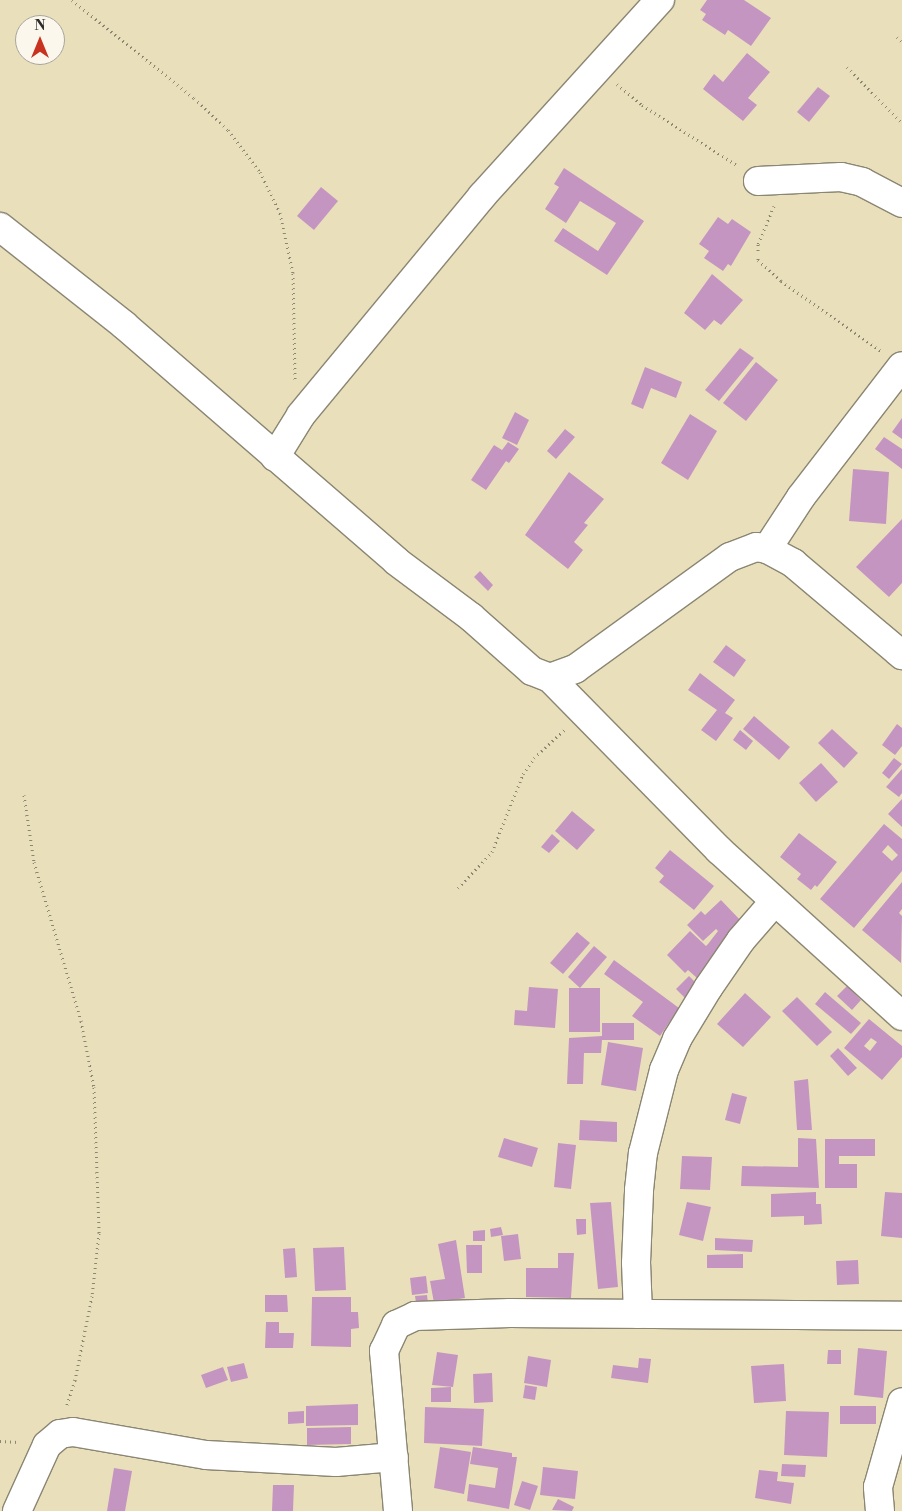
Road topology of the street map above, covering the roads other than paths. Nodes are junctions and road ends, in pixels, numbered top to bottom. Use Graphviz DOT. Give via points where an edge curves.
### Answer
graph roads {
  1 [pos="660,0"];
  2 [pos="758,180"];
  3 [pos="902,203"];
  4 [pos="0,227"];
  5 [pos="895,360"];
  6 [pos="276,456"];
  7 [pos="767,549"];
  8 [pos="902,655"];
  9 [pos="550,678"];
  10 [pos="774,902"];
  11 [pos="902,1016"];
  12 [pos="638,1314"];
  13 [pos="902,1316"];
  14 [pos="902,1402"];
  15 [pos="394,1458"];
  16 [pos="17,1511"];
  17 [pos="398,1511"];
  18 [pos="880,1511"];
  1 -- 6 [label="street" via="482,196 302,415"];
  2 -- 3 [label="street" via="840,177 862,182"];
  4 -- 6 [label="street" via="124,325"];
  5 -- 7 [label="street"];
  6 -- 9 [label="street" via="396,562 471,617 532,671"];
  7 -- 8 [label="street" via="821,586"];
  7 -- 9 [label="street" via="746,549 730,557 597,655 563,676"];
  9 -- 10 [label="street" via="584,716"];
  10 -- 11 [label="street"];
  10 -- 12 [label="street" via="741,940 708,988 677,1039 664,1070 643,1153 639,1190"];
  12 -- 13 [label="street"];
  12 -- 15 [label="street" via="450,1314 415,1316 396,1324 384,1351"];
  14 -- 18 [label="street" via="878,1487"];
  15 -- 16 [label="street" via="336,1462 206,1455 73,1432 51,1440"];
  15 -- 17 [label="street"];
}
